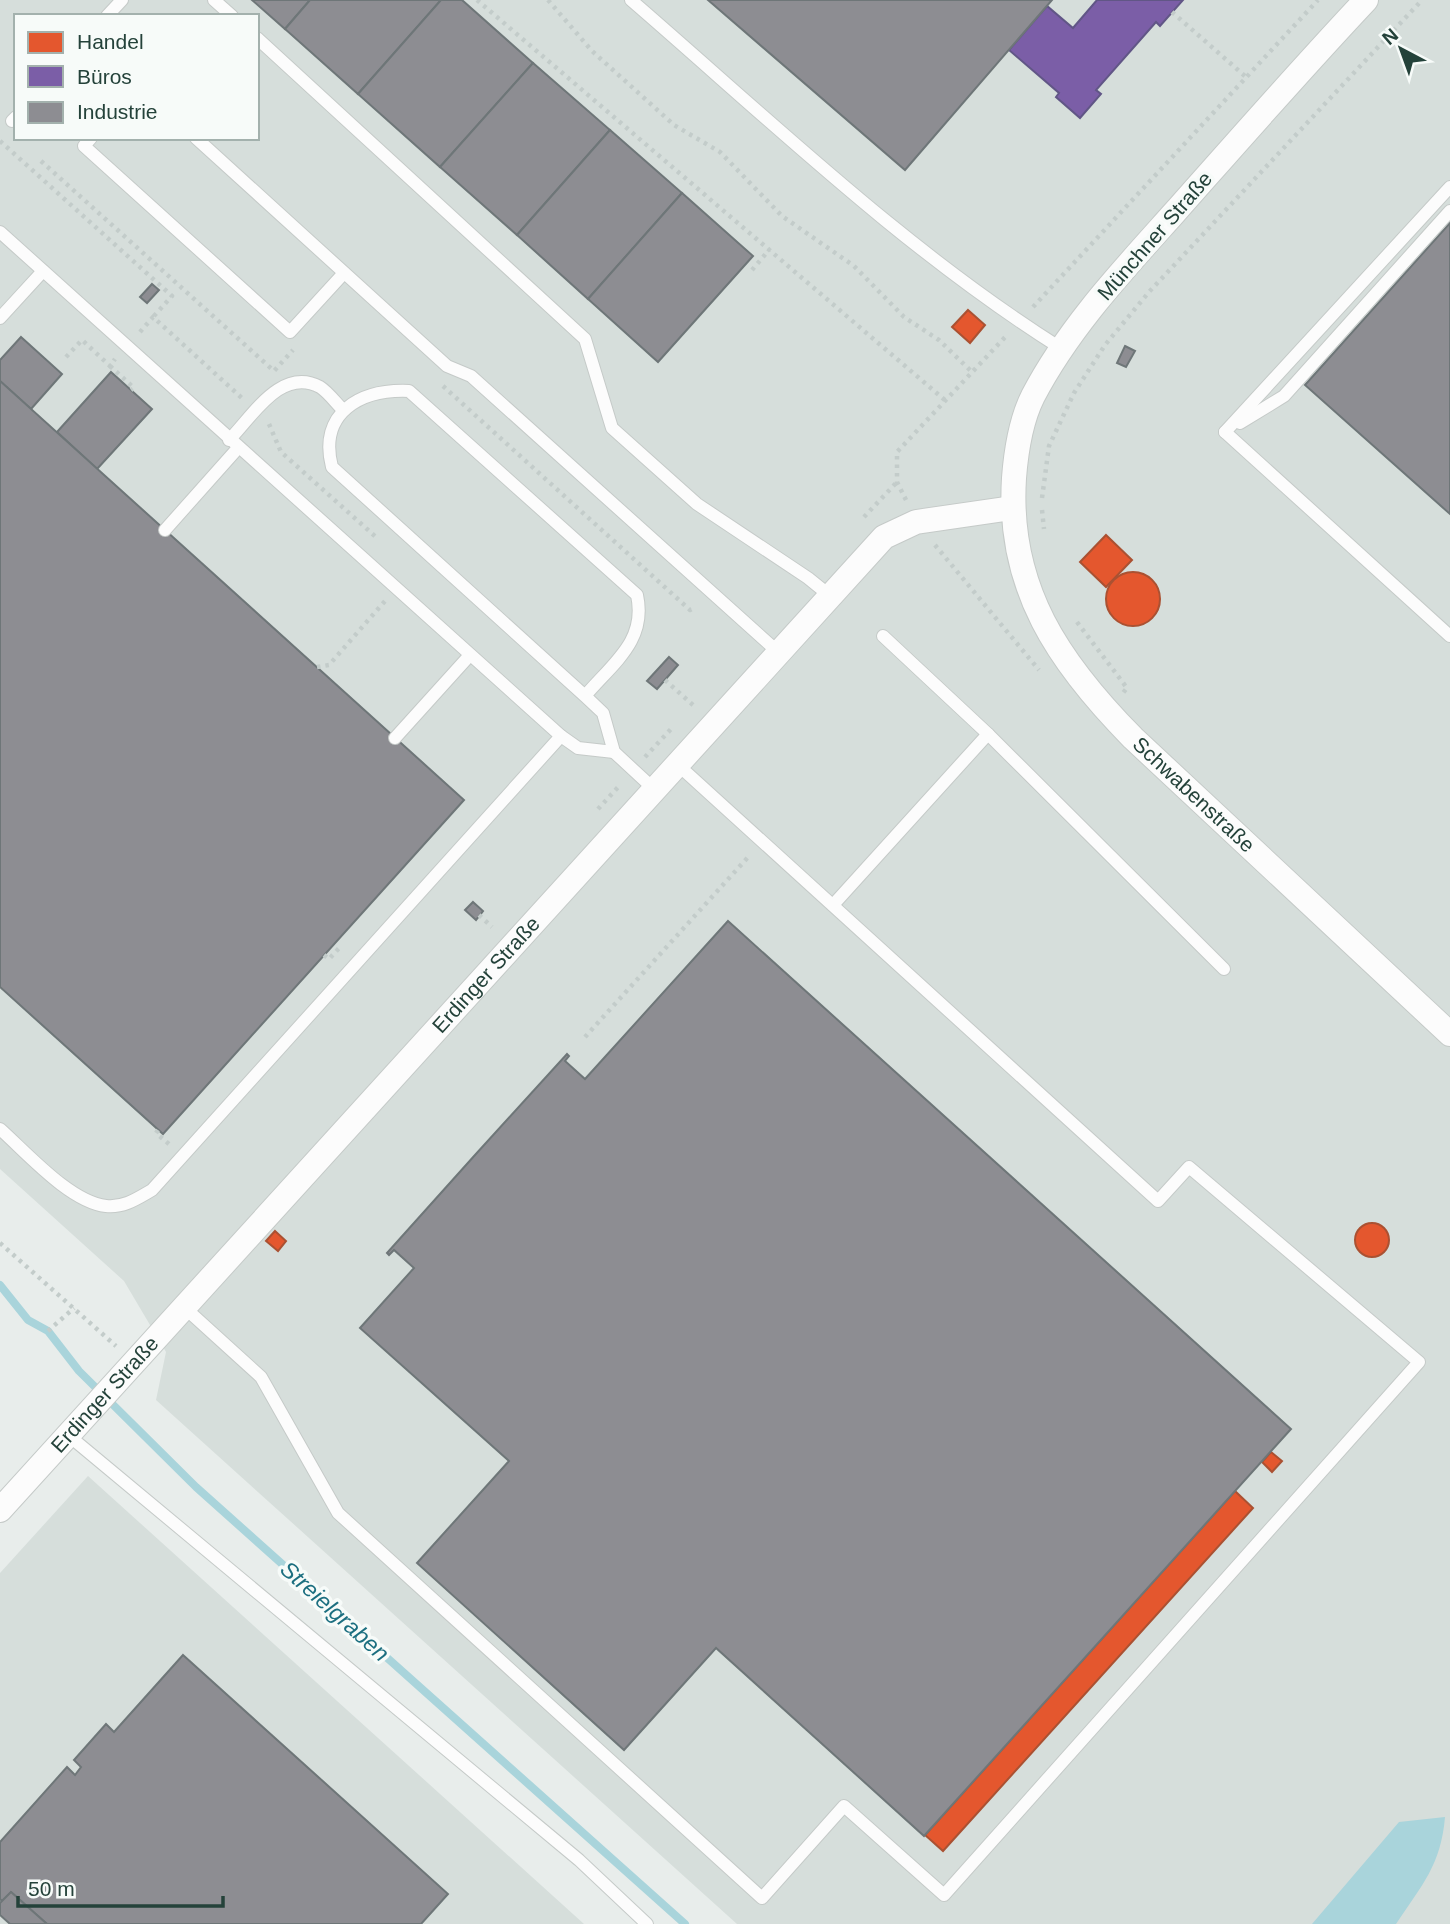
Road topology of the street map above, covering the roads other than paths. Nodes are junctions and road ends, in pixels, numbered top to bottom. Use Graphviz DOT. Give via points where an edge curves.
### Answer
graph roads {
  1 [pos="122,0"];
  2 [pos="214,0"];
  3 [pos="631,0"];
  4 [pos="1366,0"];
  5 [pos="109,14"];
  6 [pos="230,14"];
  7 [pos="259,40"];
  8 [pos="89,140"];
  9 [pos="198,140"];
  10 [pos="1450,187"];
  11 [pos="1450,211"];
  12 [pos="0,232"];
  13 [pos="43,271"];
  14 [pos="344,273"];
  15 [pos="0,318"];
  16 [pos="1062,349"];
  17 [pos="343,410"];
  18 [pos="1225,432"];
  19 [pos="234,444"];
  20 [pos="1012,508"];
  21 [pos="165,530"];
  22 [pos="829,595"];
  23 [pos="883,636"];
  24 [pos="1450,636"];
  25 [pos="778,652"];
  26 [pos="470,655"];
  27 [pos="585,696"];
  28 [pos="988,734"];
  29 [pos="561,736"];
  30 [pos="395,738"];
  31 [pos="614,752"];
  32 [pos="677,764"];
  33 [pos="654,789"];
  34 [pos="833,905"];
  35 [pos="1224,969"];
  36 [pos="1450,1034"];
  37 [pos="0,1129"];
  38 [pos="185,1308"];
  39 [pos="68,1435"];
  40 [pos="0,1510"];
  41 [pos="647,1924"];
  1 -- 5 [label="lane"];
  2 -- 6 [label="lane"];
  3 -- 16 [label="lane" via="853,192 1019,322"];
  4 -- 16 [label="street, Münchner Straße" via="1110,285"];
  7 -- 22 [label="lane" via="585,339 612,428 696,504"];
  8 -- 14 [label="lane" via="84,146 290,332"];
  9 -- 14 [label="lane"];
  10 -- 18 [label="lane"];
  11 -- 18 [label="lane" via="1284,396"];
  12 -- 13 [label="lane"];
  13 -- 15 [label="lane"];
  13 -- 19 [label="lane"];
  14 -- 25 [label="lane" via="447,366 471,376"];
  16 -- 20 [label="street, Münchner Straße" via="1032,398 1016,454"];
  17 -- 19 [label="lane" via="320,387 299,382 281,386"];
  17 -- 27 [label="lane" via="327,448 332,467"];
  17 -- 27 [label="lane" via="362,397 388,390 409,391 637,595 641,613 636,638"];
  18 -- 24 [label="lane"];
  19 -- 21 [label="lane"];
  19 -- 26 [label="lane"];
  20 -- 22 [label="street, Erdinger Straße" via="916,522 884,537"];
  20 -- 36 [label="street, Schwabenstraße" via="1019,557 1033,605 1065,660 1106,711"];
  22 -- 25 [label="street, Erdinger Straße"];
  23 -- 28 [label="lane"];
  25 -- 32 [label="street, Erdinger Straße"];
  26 -- 29 [label="lane"];
  26 -- 30 [label="lane"];
  27 -- 31 [label="lane" via="603,713"];
  28 -- 34 [label="lane"];
  28 -- 35 [label="lane"];
  29 -- 31 [label="lane" via="578,748"];
  29 -- 37 [label="lane" via="152,1190 130,1203 107,1206 85,1199"];
  31 -- 33 [label="lane"];
  32 -- 33 [label="street, Erdinger Straße"];
  32 -- 34 [label="lane"];
  33 -- 38 [label="street, Erdinger Straße"];
  34 -- 38 [label="lane" via="1158,1201 1189,1167 1419,1362 944,1895 844,1806 762,1898 338,1513 261,1377"];
  38 -- 39 [label="street, Erdinger Straße"];
  39 -- 40 [label="street, Erdinger Straße"];
  39 -- 41 [label="lane" via="579,1860"];
}
